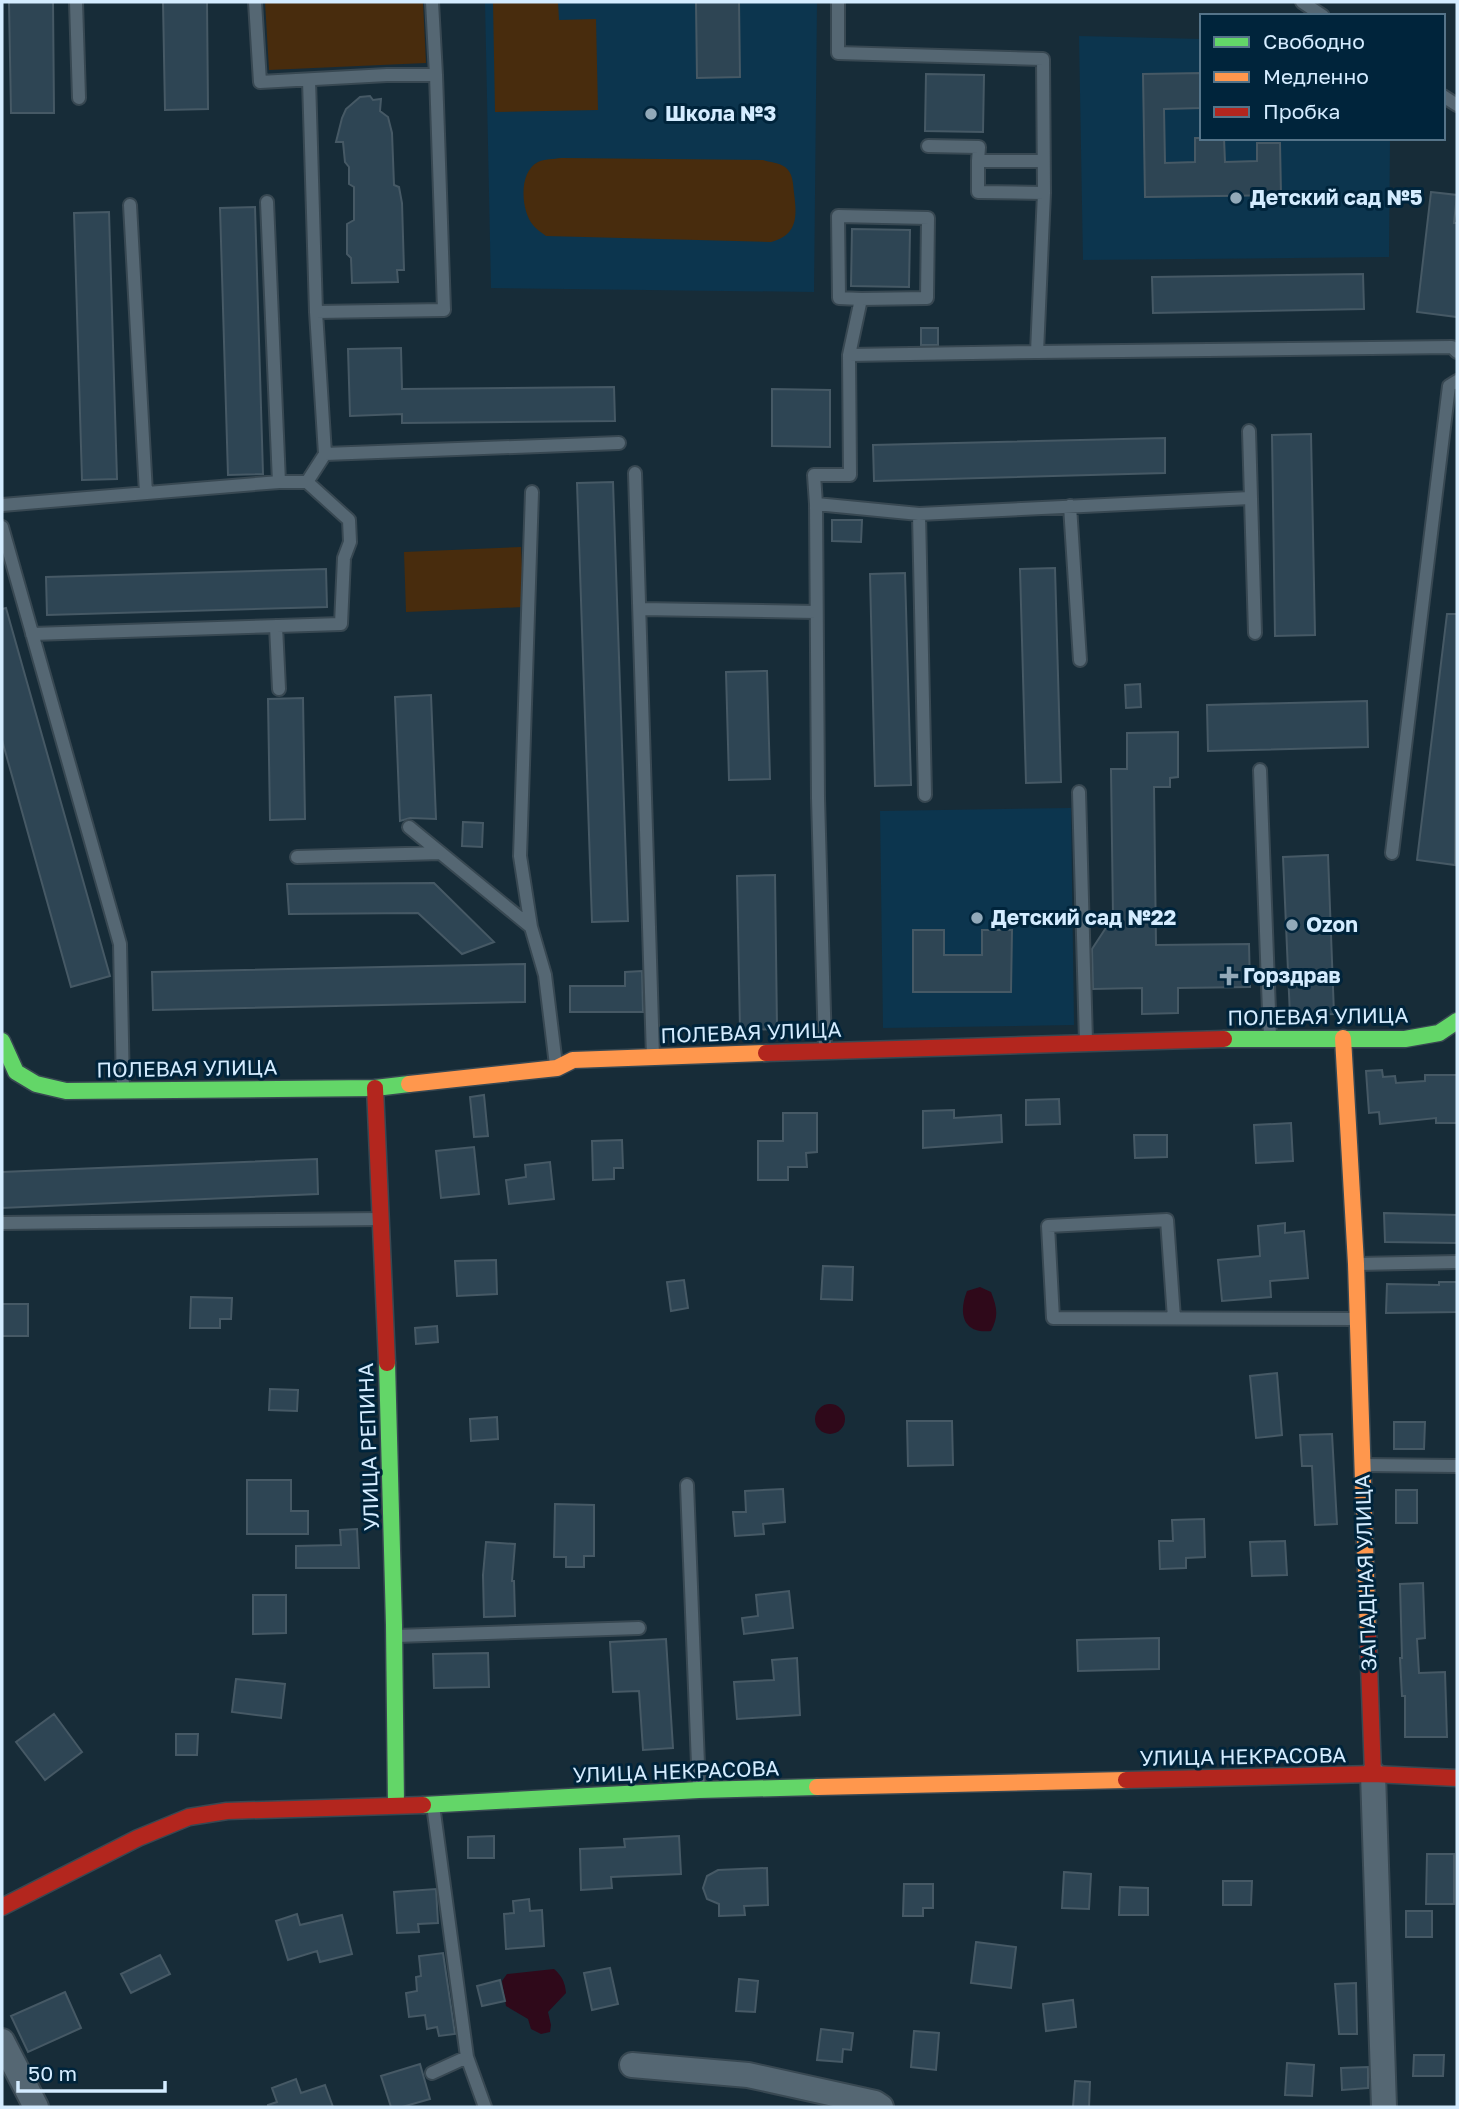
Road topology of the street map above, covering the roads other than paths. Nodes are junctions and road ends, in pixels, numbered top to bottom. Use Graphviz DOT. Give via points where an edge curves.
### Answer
graph roads {
  1 [pos="76,2"];
  2 [pos="255,2"];
  3 [pos="432,2"];
  4 [pos="838,2"];
  5 [pos="1302,2"];
  6 [pos="1320,14"];
  7 [pos="436,75"];
  8 [pos="309,80"];
  9 [pos="79,98"];
  10 [pos="928,146"];
  11 [pos="978,161"];
  12 [pos="1043,161"];
  13 [pos="1044,193"];
  14 [pos="267,202"];
  15 [pos="130,205"];
  16 [pos="861,299"];
  17 [pos="316,312"];
  18 [pos="1037,352"];
  19 [pos="1457,352"];
  20 [pos="849,355"];
  21 [pos="1457,381"];
  22 [pos="1249,431"];
  23 [pos="619,443"];
  24 [pos="325,454"];
  25 [pos="635,473"];
  26 [pos="279,482"];
  27 [pos="307,482"];
  28 [pos="532,492"];
  29 [pos="146,493"];
  30 [pos="1250,498"];
  31 [pos="816,504"];
  32 [pos="2,505"];
  33 [pos="1070,506"];
  34 [pos="919,514"];
  35 [pos="2,527"];
  36 [pos="641,609"];
  37 [pos="816,612"];
  38 [pos="276,626"];
  39 [pos="1255,633"];
  40 [pos="32,634"];
  41 [pos="1080,660"];
  42 [pos="279,689"];
  43 [pos="1260,771"];
  44 [pos="1079,792"];
  45 [pos="925,795"];
  46 [pos="409,827"];
  47 [pos="441,853"];
  48 [pos="1392,853"];
  49 [pos="297,857"];
  50 [pos="531,927"];
  51 [pos="1457,1021"];
  52 [pos="1270,1038"];
  53 [pos="1343,1038"];
  54 [pos="1086,1042"];
  55 [pos="3,1049"];
  56 [pos="825,1052"];
  57 [pos="653,1056"];
  58 [pos="557,1068"];
  59 [pos="375,1087"];
  60 [pos="123,1092"];
  61 [pos="381,1219"];
  62 [pos="2,1223"];
  63 [pos="1457,1262"];
  64 [pos="1356,1264"];
  65 [pos="1174,1318"];
  66 [pos="1358,1319"];
  67 [pos="1363,1465"];
  68 [pos="1457,1466"];
  69 [pos="687,1485"];
  70 [pos="639,1628"];
  71 [pos="396,1636"];
  72 [pos="1373,1774"];
  73 [pos="1457,1778"];
  74 [pos="699,1790"];
  75 [pos="396,1805"];
  76 [pos="433,1805"];
  77 [pos="2,1907"];
  78 [pos="2,2041"];
  79 [pos="467,2057"];
  80 [pos="632,2065"];
  81 [pos="432,2073"];
  82 [pos="36,2107"];
  83 [pos="485,2107"];
  84 [pos="881,2107"];
  85 [pos="1384,2107"];
  1 -- 9 [label="lane"];
  2 -- 8 [label="lane" via="260,82"];
  3 -- 7 [label="lane"];
  4 -- 12 [label="lane" via="838,53 1043,59"];
  5 -- 6 [label="lane"];
  7 -- 8 [label="lane"];
  7 -- 17 [label="lane" via="444,310"];
  8 -- 17 [label="lane"];
  10 -- 11 [label="lane" via="979,147"];
  11 -- 12 [label="lane"];
  11 -- 13 [label="lane" via="978,192"];
  12 -- 13 [label="lane"];
  13 -- 18 [label="lane"];
  14 -- 26 [label="lane"];
  15 -- 29 [label="lane"];
  16 -- 16 [label="lane" via="927,298 928,218 838,216 839,298"];
  16 -- 20 [label="lane"];
  17 -- 24 [label="lane"];
  18 -- 19 [label="lane" via="1452,347"];
  18 -- 20 [label="lane"];
  20 -- 31 [label="lane" via="850,475 814,475"];
  21 -- 48 [label="lane" via="1449,386"];
  22 -- 30 [label="lane"];
  23 -- 24 [label="lane"];
  24 -- 27 [label="lane"];
  25 -- 36 [label="lane"];
  26 -- 27 [label="lane"];
  26 -- 29 [label="lane"];
  27 -- 38 [label="lane" via="349,520 351,542 344,558 341,624"];
  28 -- 50 [label="lane" via="520,856"];
  29 -- 32 [label="lane"];
  30 -- 33 [label="lane"];
  30 -- 39 [label="lane"];
  31 -- 34 [label="lane"];
  31 -- 37 [label="lane"];
  33 -- 34 [label="lane"];
  33 -- 41 [label="lane"];
  34 -- 45 [label="lane"];
  35 -- 40 [label="lane"];
  36 -- 37 [label="lane"];
  36 -- 57 [label="lane"];
  37 -- 56 [label="lane"];
  38 -- 40 [label="lane"];
  38 -- 42 [label="lane"];
  40 -- 60 [label="lane" via="120,944"];
  43 -- 52 [label="lane"];
  44 -- 54 [label="lane"];
  46 -- 47 [label="lane"];
  47 -- 49 [label="lane"];
  47 -- 50 [label="lane"];
  50 -- 58 [label="lane" via="545,975"];
  51 -- 53 [label="street, ПОЛЕВАЯ УЛИЦА" via="1438,1033 1405,1039"];
  52 -- 53 [label="street, ПОЛЕВАЯ УЛИЦА"];
  52 -- 54 [label="street, ПОЛЕВАЯ УЛИЦА"];
  53 -- 64 [label="street, ЗАПАДНАЯ УЛИЦА"];
  54 -- 56 [label="street, ПОЛЕВАЯ УЛИЦА"];
  55 -- 60 [label="street, ПОЛЕВАЯ УЛИЦА" via="16,1072 36,1084 66,1091"];
  56 -- 57 [label="street, ПОЛЕВАЯ УЛИЦА"];
  57 -- 58 [label="street, ПОЛЕВАЯ УЛИЦА" via="573,1060"];
  58 -- 59 [label="street, ПОЛЕВАЯ УЛИЦА"];
  59 -- 60 [label="street, ПОЛЕВАЯ УЛИЦА"];
  59 -- 61 [label="street, УЛИЦА РЕПИНА"];
  61 -- 62 [label="lane"];
  61 -- 71 [label="street, УЛИЦА РЕПИНА"];
  63 -- 64 [label="lane"];
  64 -- 66 [label="street, ЗАПАДНАЯ УЛИЦА"];
  65 -- 65 [label="lane" via="1053,1318 1048,1226 1167,1220"];
  65 -- 66 [label="lane"];
  66 -- 67 [label="street, ЗАПАДНАЯ УЛИЦА"];
  67 -- 68 [label="lane"];
  67 -- 72 [label="street, ЗАПАДНАЯ УЛИЦА"];
  69 -- 74 [label="lane"];
  70 -- 71 [label="lane"];
  71 -- 75 [label="street, УЛИЦА РЕПИНА"];
  72 -- 73 [label="street, УЛИЦА НЕКРАСОВА"];
  72 -- 74 [label="street, УЛИЦА НЕКРАСОВА"];
  72 -- 85 [label="street, ЗАПАДНАЯ УЛИЦА"];
  74 -- 76 [label="street, УЛИЦА НЕКРАСОВА"];
  75 -- 76 [label="street, УЛИЦА НЕКРАСОВА"];
  75 -- 77 [label="street, УЛИЦА НЕКРАСОВА" via="227,1811 189,1817"];
  76 -- 79 [label="lane"];
  78 -- 82 [label="street"];
  79 -- 81 [label="lane"];
  79 -- 83 [label="lane"];
  80 -- 84 [label="street" via="748,2075"];
}
